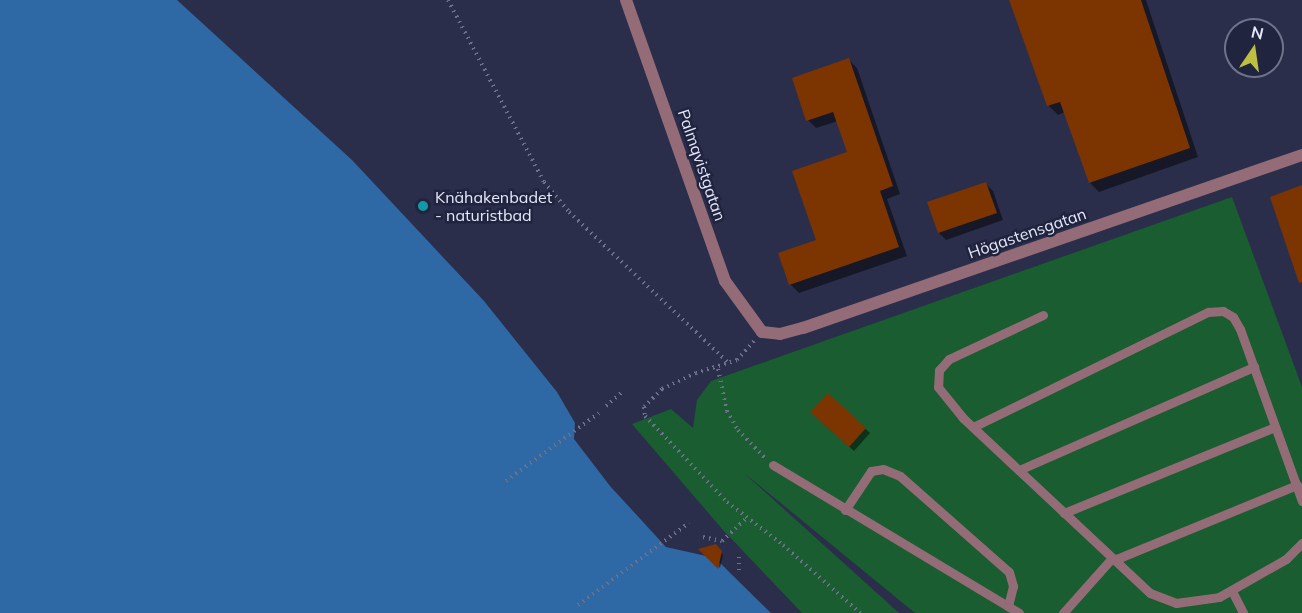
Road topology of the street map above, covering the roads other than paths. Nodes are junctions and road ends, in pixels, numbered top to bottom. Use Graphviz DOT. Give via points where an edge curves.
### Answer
graph roads {
  1 [pos="626,0"];
  2 [pos="1302,155"];
  3 [pos="1043,315"];
  4 [pos="762,332"];
  5 [pos="1254,367"];
  6 [pos="973,427"];
  7 [pos="1275,427"];
  8 [pos="773,465"];
  9 [pos="1018,470"];
  10 [pos="1297,485"];
  11 [pos="1302,501"];
  12 [pos="845,510"];
  13 [pos="1064,513"];
  14 [pos="1302,543"];
  15 [pos="1113,559"];
  16 [pos="1232,591"];
  17 [pos="1008,606"];
  18 [pos="1019,613"];
  19 [pos="1063,613"];
  20 [pos="1243,613"];
  1 -- 4 [label="street, Palmqvistgatan" via="725,281"];
  2 -- 4 [label="street, Högastensgatan" via="802,328 780,334"];
  3 -- 6 [label="lane" via="966,350 939,370 938,387"];
  5 -- 6 [label="lane" via="1235,320 1226,312 1213,311"];
  5 -- 7 [label="lane"];
  5 -- 9 [label="lane"];
  6 -- 9 [label="lane"];
  7 -- 10 [label="lane"];
  7 -- 13 [label="lane"];
  8 -- 12 [label="lane"];
  9 -- 13 [label="lane"];
  10 -- 11 [label="lane"];
  10 -- 15 [label="lane"];
  12 -- 17 [label="lane"];
  12 -- 17 [label="lane" via="871,471 883,469 900,476 1009,572 1013,586"];
  13 -- 15 [label="lane"];
  14 -- 16 [label="lane" via="1286,559"];
  15 -- 16 [label="lane" via="1150,593 1167,601 1187,603"];
  15 -- 19 [label="lane"];
  16 -- 20 [label="lane"];
  17 -- 18 [label="lane"];
}
